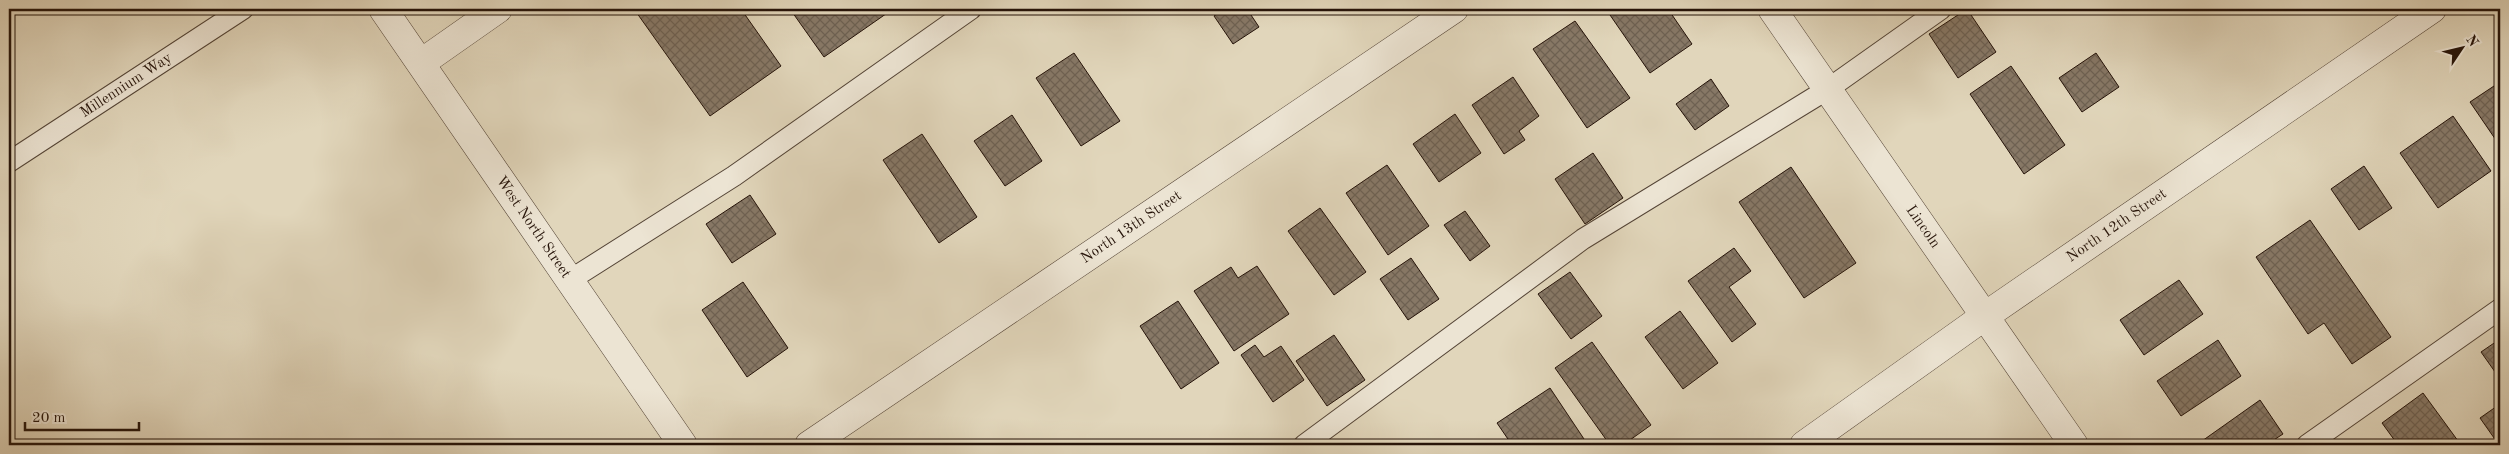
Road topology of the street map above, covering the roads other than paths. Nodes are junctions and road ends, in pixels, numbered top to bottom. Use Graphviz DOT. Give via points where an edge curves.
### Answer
graph roads {
  1 [pos="243,9"];
  2 [pos="383,9"];
  3 [pos="498,9"];
  4 [pos="971,9"];
  5 [pos="1454,9"];
  6 [pos="1772,9"];
  7 [pos="1942,9"];
  8 [pos="2432,9"];
  9 [pos="421,62"];
  10 [pos="1828,89"];
  11 [pos="9,162"];
  12 [pos="570,280"];
  13 [pos="2500,309"];
  14 [pos="1985,316"];
  15 [pos="683,445"];
  16 [pos="809,445"];
  17 [pos="1304,445"];
  18 [pos="1804,445"];
  19 [pos="2074,445"];
  20 [pos="2307,445"];
  1 -- 11 [label="lane, Millennium Way"];
  2 -- 9 [label="street, West North Street"];
  3 -- 9 [label="street"];
  4 -- 12 [label="lane" via="734,176"];
  5 -- 16 [label="street, North 13th Street"];
  6 -- 10 [label="street, Lincoln"];
  7 -- 10 [label="lane"];
  8 -- 14 [label="street, North 12th Street"];
  9 -- 12 [label="street, West North Street"];
  10 -- 14 [label="street, Lincoln"];
  10 -- 17 [label="lane" via="1583,239"];
  12 -- 15 [label="street, West North Street"];
  13 -- 20 [label="lane"];
  14 -- 18 [label="street, North 12th Street"];
  14 -- 19 [label="street, Lincoln"];
}
